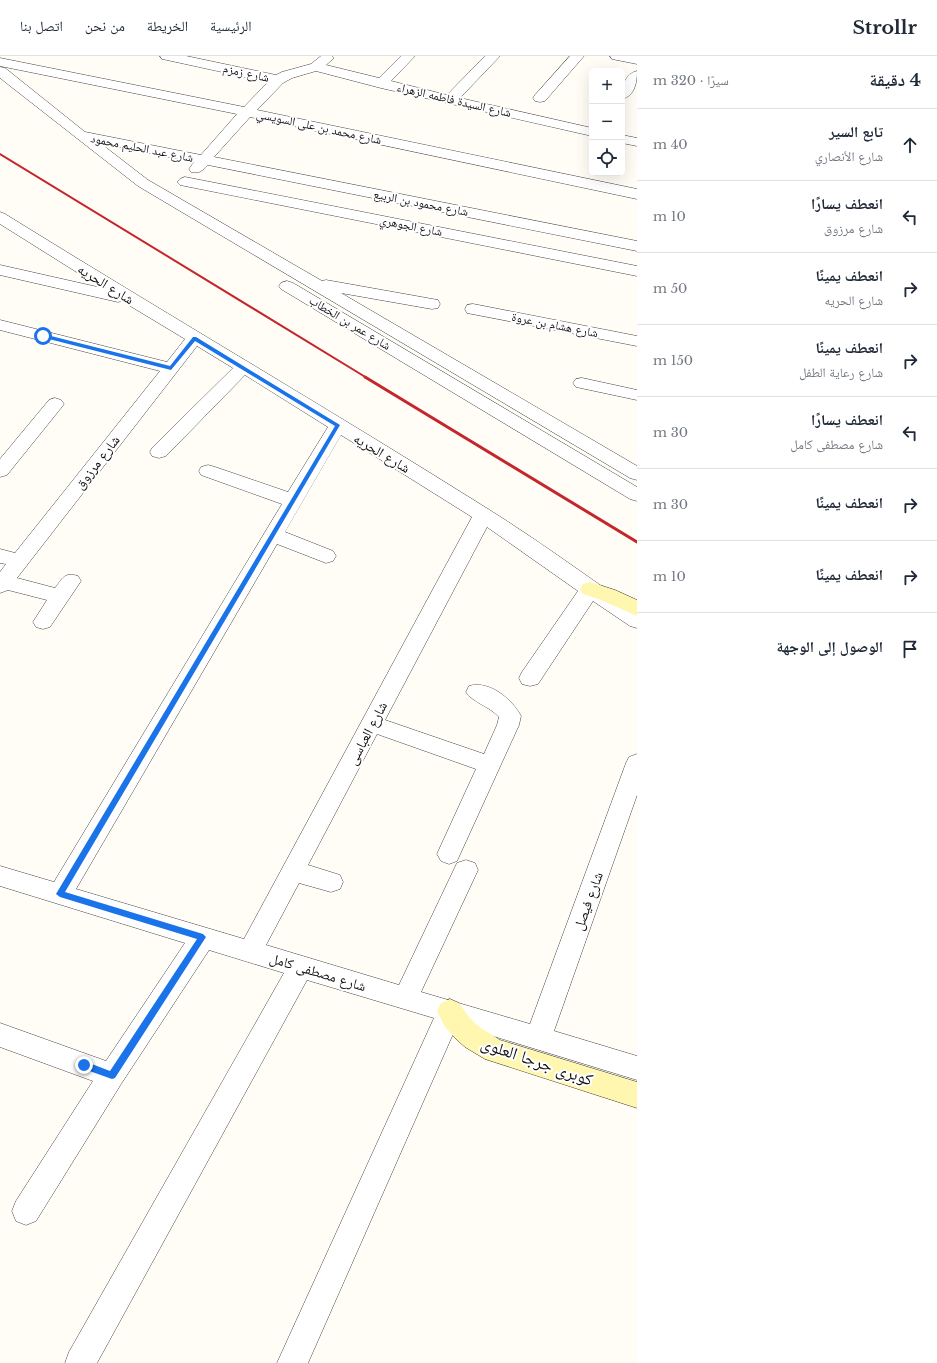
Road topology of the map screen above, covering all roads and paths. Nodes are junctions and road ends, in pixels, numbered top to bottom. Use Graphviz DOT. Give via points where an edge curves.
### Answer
graph roads {
  1 [pos="167,56"];
  2 [pos="235,56"];
  3 [pos="329,56"];
  4 [pos="408,56"];
  5 [pos="493,56"];
  6 [pos="577,56"];
  7 [pos="617,56"];
  8 [pos="637,60"];
  9 [pos="0,62"];
  10 [pos="220,68"];
  11 [pos="316,68"];
  12 [pos="0,71"];
  13 [pos="637,75"];
  14 [pos="278,80"];
  15 [pos="381,84"];
  16 [pos="625,91"];
  17 [pos="540,98"];
  18 [pos="450,100"];
  19 [pos="247,112"];
  20 [pos="589,131"];
  21 [pos="80,135"];
  22 [pos="625,139"];
  23 [pos="637,142"];
  24 [pos="204,160"];
  25 [pos="185,182"];
  26 [pos="637,194"];
  27 [pos="171,200"];
  28 [pos="0,218"];
  29 [pos="637,246"];
  30 [pos="0,270"];
  31 [pos="637,271"];
  32 [pos="312,283"];
  33 [pos="132,300"];
  34 [pos="432,304"];
  35 [pos="473,309"];
  36 [pos="0,325"];
  37 [pos="195,338"];
  38 [pos="637,340"];
  39 [pos="244,367"];
  40 [pos="171,368"];
  41 [pos="582,383"];
  42 [pos="637,394"];
  43 [pos="55,404"];
  44 [pos="338,425"];
  45 [pos="159,452"];
  46 [pos="0,471"];
  47 [pos="208,471"];
  48 [pos="637,474"];
  49 [pos="637,495"];
  50 [pos="293,501"];
  51 [pos="483,515"];
  52 [pos="272,535"];
  53 [pos="0,556"];
  54 [pos="326,556"];
  55 [pos="20,561"];
  56 [pos="2,584"];
  57 [pos="590,588"];
  58 [pos="637,609"];
  59 [pos="637,621"];
  60 [pos="43,622"];
  61 [pos="530,678"];
  62 [pos="477,692"];
  63 [pos="372,724"];
  64 [pos="637,763"];
  65 [pos="490,765"];
  66 [pos="293,871"];
  67 [pos="0,876"];
  68 [pos="330,882"];
  69 [pos="60,894"];
  70 [pos="203,937"];
  71 [pos="250,951"];
  72 [pos="300,967"];
  73 [pos="405,999"];
  74 [pos="450,1011"];
  75 [pos="0,1034"];
  76 [pos="538,1038"];
  77 [pos="637,1068"];
  78 [pos="112,1075"];
  79 [pos="637,1094"];
  80 [pos="26,1211"];
  81 [pos="80,1363"];
  82 [pos="292,1363"];
  1 -- 10 [label="street, شارع زمزم"];
  2 -- 10 [label="street"];
  3 -- 11 [label="street"];
  4 -- 15 [label="street"];
  5 -- 18 [label="street"];
  6 -- 17 [label="street"];
  7 -- 8 [label="street"];
  9 -- 19 [label="street, شارع محمد بن على السويسي"];
  10 -- 14 [label="street, شارع زمزم"];
  11 -- 14 [label="street" via="287,75"];
  11 -- 15 [label="street, شارع السيدة فاطمه الزهراء"];
  12 -- 21 [label="street, شارع عمر بن الخطاب"];
  13 -- 16 [label="street"];
  14 -- 19 [label="street"];
  15 -- 18 [label="street, شارع السيدة فاطمه الزهراء"];
  18 -- 20 [label="street, شارع السيدة فاطمه الزهراء"];
  19 -- 24 [label="street"];
  19 -- 26 [label="street, شارع محمد بن على السويسي"];
  21 -- 24 [label="street, شارع عبد الحليم محمود"];
  21 -- 27 [label="street, شارع عمر بن الخطاب" via="143,183"];
  21 -- 49 [label="street, شارع عمر بن الخطاب" via="84,153 168,215"];
  22 -- 23 [label="street"];
  24 -- 25 [label="street"];
  24 -- 29 [label="street, شارع محمود بن الربيع"];
  25 -- 27 [label="street"];
  25 -- 31 [label="street, شارع الجوهري"];
  27 -- 32 [label="street, شارع عمر بن الخطاب"];
  28 -- 33 [label="street, شارع الحريه"];
  30 -- 33 [label="street"];
  32 -- 34 [label="street"];
  32 -- 48 [label="street, شارع عمر بن الخطاب"];
  33 -- 37 [label="street, شارع الحريه"];
  35 -- 38 [label="street, شارع هشام بن عروة"];
  36 -- 40 [label="street"];
  37 -- 39 [label="street, شارع الحريه"];
  37 -- 40 [label="street, شارع مرزوق"];
  39 -- 44 [label="street, شارع الحريه"];
  39 -- 45 [label="street"];
  40 -- 55 [label="street, شارع مرزوق"];
  41 -- 42 [label="street"];
  43 -- 46 [label="street"];
  44 -- 50 [label="street"];
  44 -- 51 [label="street, شارع الحريه"];
  47 -- 50 [label="street"];
  50 -- 52 [label="street"];
  51 -- 57 [label="street, شارع الحريه"];
  51 -- 63 [label="street, شارع العباسى"];
  52 -- 54 [label="street"];
  52 -- 69 [label="street"];
  53 -- 55 [label="street"];
  55 -- 56 [label="street, شارع مرزوق"];
  56 -- 60 [label="street" via="66,589"];
  57 -- 58 [label="street"];
  57 -- 59 [label="street, شارع الحريه"];
  57 -- 61 [label="street"];
  62 -- 65 [label="street" via="497,701 510,716"];
  63 -- 65 [label="street"];
  63 -- 66 [label="street, شارع العباسى"];
  64 -- 76 [label="street, شارع فيصل"];
  65 -- 73 [label="street" via="457,862"];
  66 -- 68 [label="street"];
  66 -- 71 [label="street, شارع العباسى"];
  67 -- 69 [label="street, شارع مصطفى كامل"];
  69 -- 70 [label="street, شارع مصطفى كامل"];
  70 -- 71 [label="street, شارع مصطفى كامل"];
  70 -- 78 [label="street"];
  71 -- 72 [label="street, شارع مصطفى كامل"];
  72 -- 73 [label="street, شارع مصطفى كامل"];
  72 -- 81 [label="street"];
  73 -- 74 [label="street, شارع مصطفى كامل"];
  74 -- 76 [label="street, شارع مصطفى كامل"];
  74 -- 79 [label="street, كوبرى جرجا العلوى" via="459,1027 475,1040 494,1050"];
  74 -- 82 [label="street"];
  75 -- 78 [label="street"];
  76 -- 77 [label="street, شارع مصطفى كامل"];
  78 -- 80 [label="street"];
}
